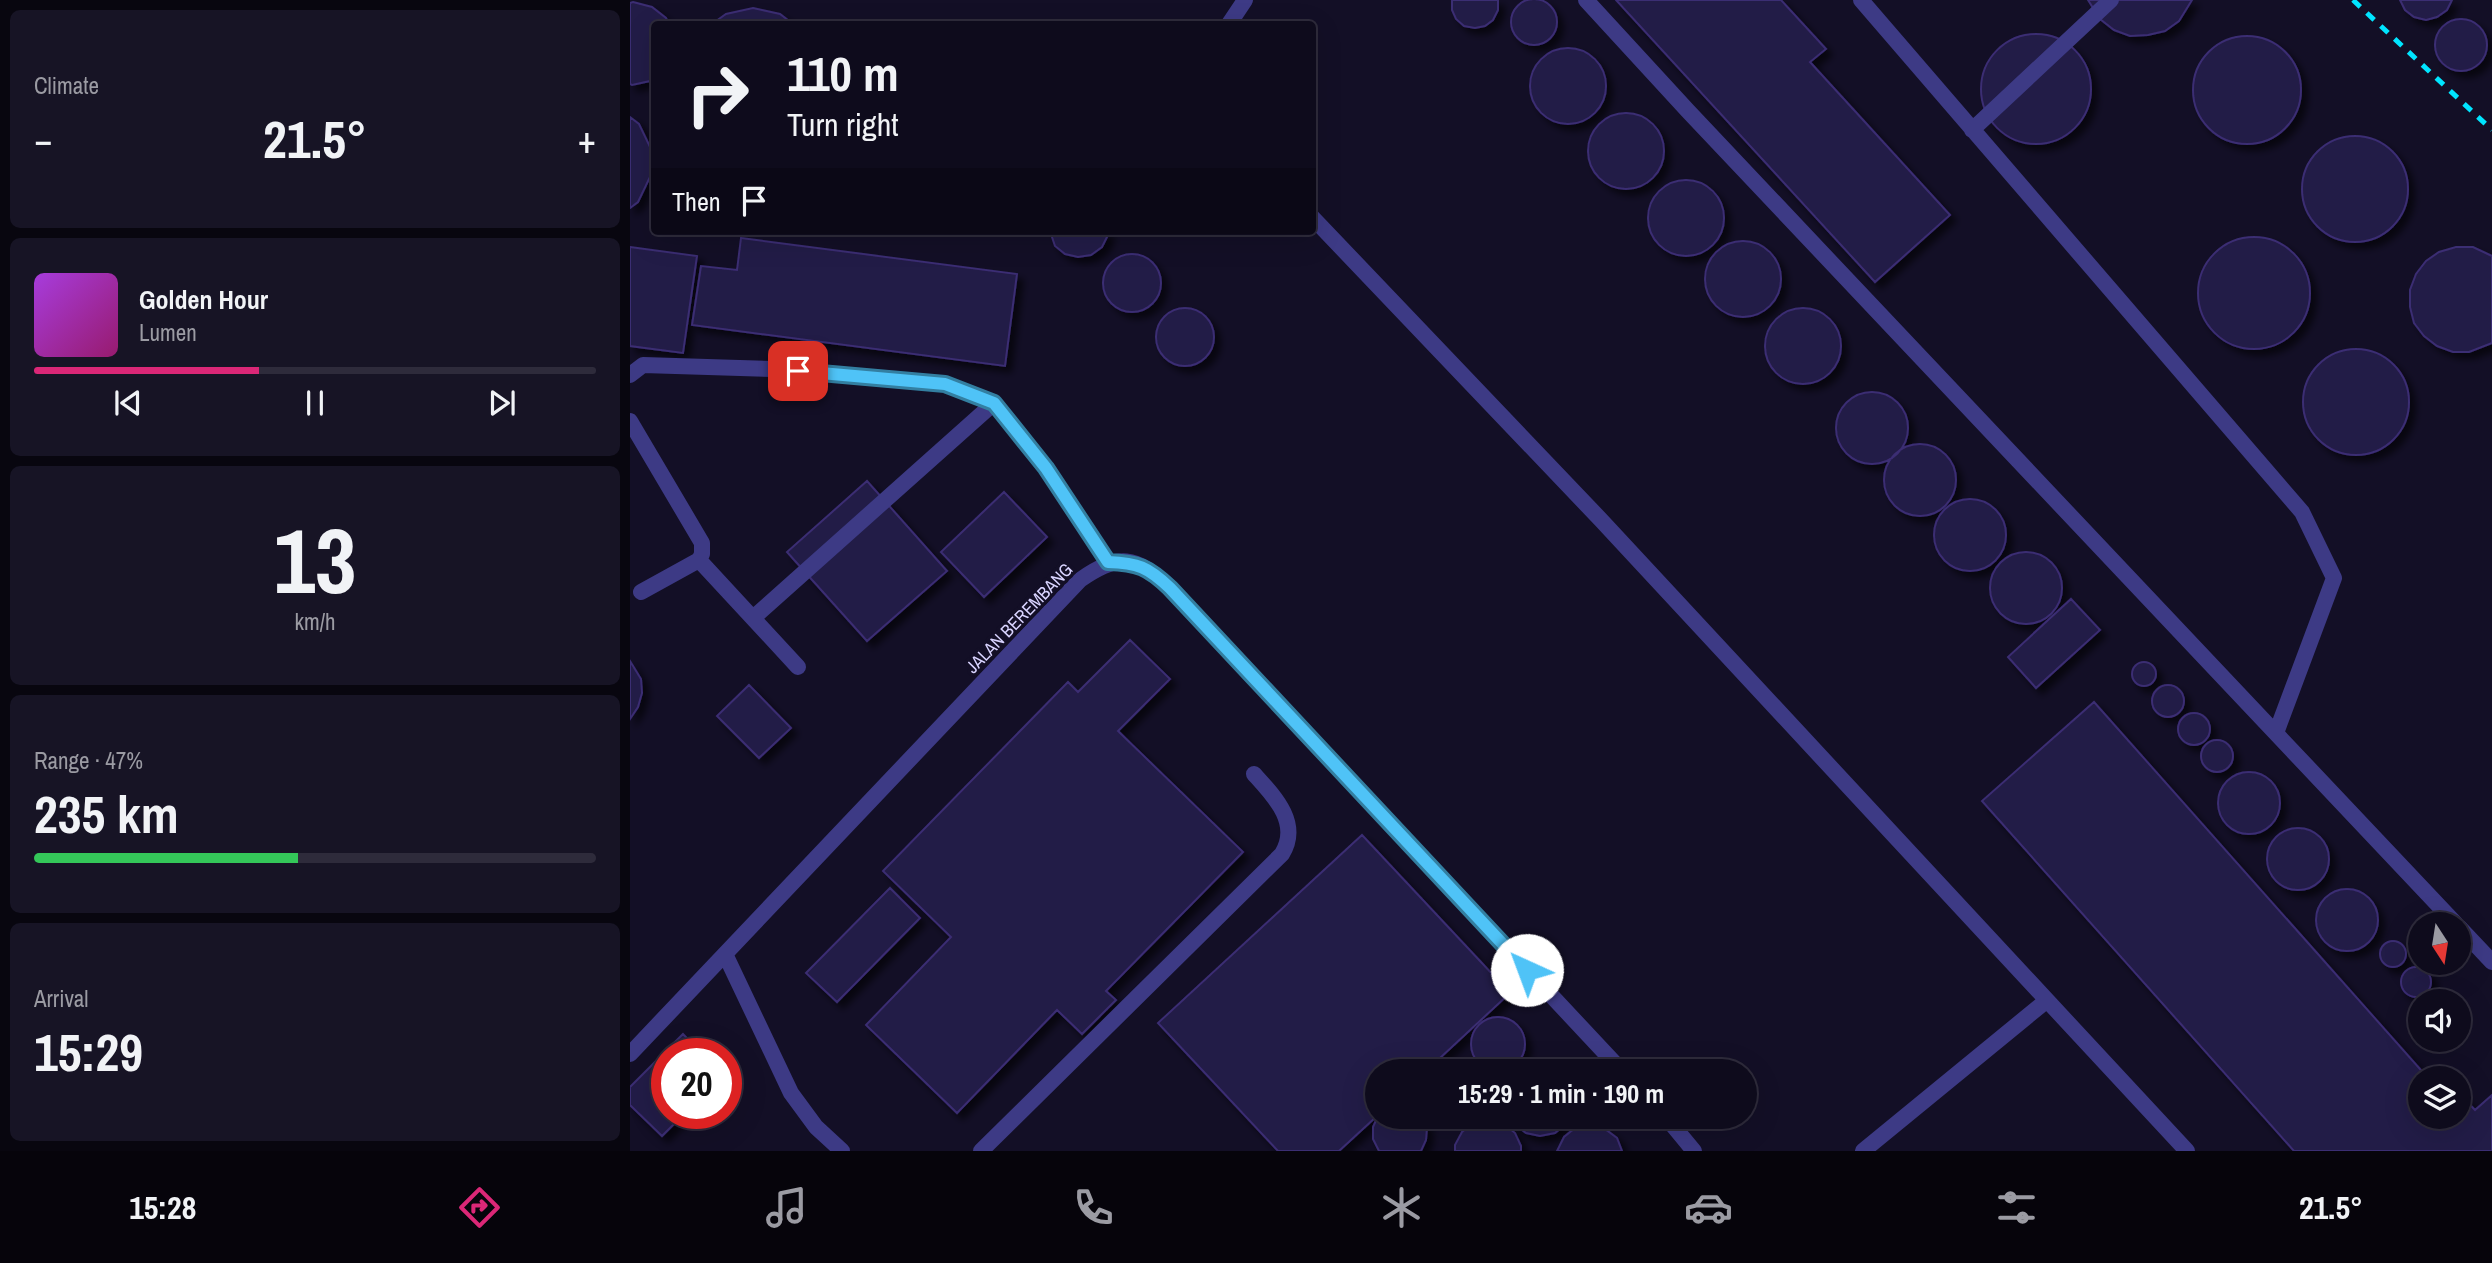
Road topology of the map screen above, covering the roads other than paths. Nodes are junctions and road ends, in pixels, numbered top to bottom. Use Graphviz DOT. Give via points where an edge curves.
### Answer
graph roads {
  1 [pos="1245,0"];
  2 [pos="1586,0"];
  3 [pos="1861,0"];
  4 [pos="2111,0"];
  5 [pos="1231,21"];
  6 [pos="1972,130"];
  7 [pos="1316,221"];
  8 [pos="630,375"];
  9 [pos="994,403"];
  10 [pos="630,421"];
  11 [pos="699,561"];
  12 [pos="1108,562"];
  13 [pos="641,592"];
  14 [pos="753,618"];
  15 [pos="799,667"];
  16 [pos="2276,733"];
  17 [pos="1254,774"];
  18 [pos="2446,912"];
  19 [pos="2471,939"];
  20 [pos="725,954"];
  21 [pos="2492,962"];
  22 [pos="2046,1001"];
  23 [pos="630,1054"];
  24 [pos="1611,1059"];
  25 [pos="1676,1129"];
  26 [pos="842,1151"];
  27 [pos="981,1151"];
  28 [pos="1694,1151"];
  29 [pos="1863,1151"];
  30 [pos="2188,1151"];
  1 -- 5 [label="lane"];
  2 -- 16 [label="lane"];
  3 -- 6 [label="lane"];
  4 -- 6 [label="lane"];
  6 -- 16 [label="lane" via="2302,512 2333,578"];
  7 -- 22 [label="lane" via="1601,520"];
  8 -- 9 [label="lane" via="643,365 773,369 945,384"];
  9 -- 12 [label="lane" via="1046,468"];
  9 -- 14 [label="lane"];
  10 -- 11 [label="lane" via="702,543"];
  11 -- 13 [label="lane"];
  11 -- 14 [label="lane"];
  12 -- 20 [label="lane, JALAN BEREMBANG" via="1080,580"];
  12 -- 24 [label="lane" via="1141,565 1170,588"];
  14 -- 15 [label="lane"];
  16 -- 18 [label="lane"];
  17 -- 27 [label="lane" via="1287,816 1287,846 1282,855"];
  19 -- 21 [label="lane"];
  20 -- 23 [label="lane, JALAN BEREMBANG"];
  20 -- 26 [label="lane" via="792,1093"];
  22 -- 29 [label="lane"];
  22 -- 30 [label="lane"];
  25 -- 28 [label="lane"];
}
